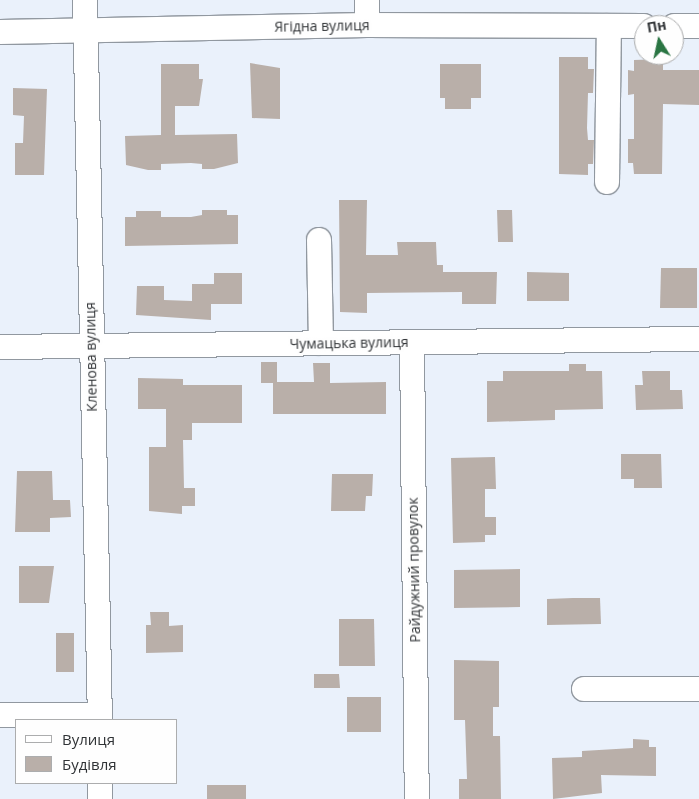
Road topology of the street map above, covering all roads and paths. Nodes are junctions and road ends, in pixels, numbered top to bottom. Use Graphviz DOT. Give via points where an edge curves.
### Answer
graph roads {
  1 [pos="85,0"];
  2 [pos="367,0"];
  3 [pos="367,25"];
  4 [pos="609,26"];
  5 [pos="634,26"];
  6 [pos="684,26"];
  7 [pos="699,26"];
  8 [pos="0,32"];
  9 [pos="85,32"];
  10 [pos="608,182"];
  11 [pos="319,240"];
  12 [pos="699,339"];
  13 [pos="412,342"];
  14 [pos="321,343"];
  15 [pos="90,346"];
  16 [pos="0,347"];
  17 [pos="584,689"];
  18 [pos="699,689"];
  19 [pos="0,715"];
  20 [pos="100,718"];
  21 [pos="100,784"];
  22 [pos="100,799"];
  23 [pos="417,799"];
  1 -- 9 [label="street, Кленова вулиця"];
  2 -- 3 [label="street"];
  3 -- 4 [label="street, Ягідна вулиця"];
  3 -- 9 [label="street, Ягідна вулиця"];
  4 -- 5 [label="street, Ягідна вулиця"];
  4 -- 10 [label="street"];
  6 -- 7 [label="street"];
  8 -- 9 [label="street, Ягідна вулиця"];
  9 -- 15 [label="street, Кленова вулиця"];
  11 -- 14 [label="street"];
  12 -- 13 [label="street, Чумацька вулиця"];
  13 -- 14 [label="street, Чумацька вулиця"];
  13 -- 23 [label="street, Райдужний провулок"];
  14 -- 15 [label="street, Чумацька вулиця"];
  15 -- 16 [label="street, Чумацька вулиця"];
  15 -- 20 [label="street, Кленова вулиця"];
  17 -- 18 [label="street"];
  19 -- 20 [label="street, Кленова вулиця"];
  21 -- 22 [label="street"];
}
